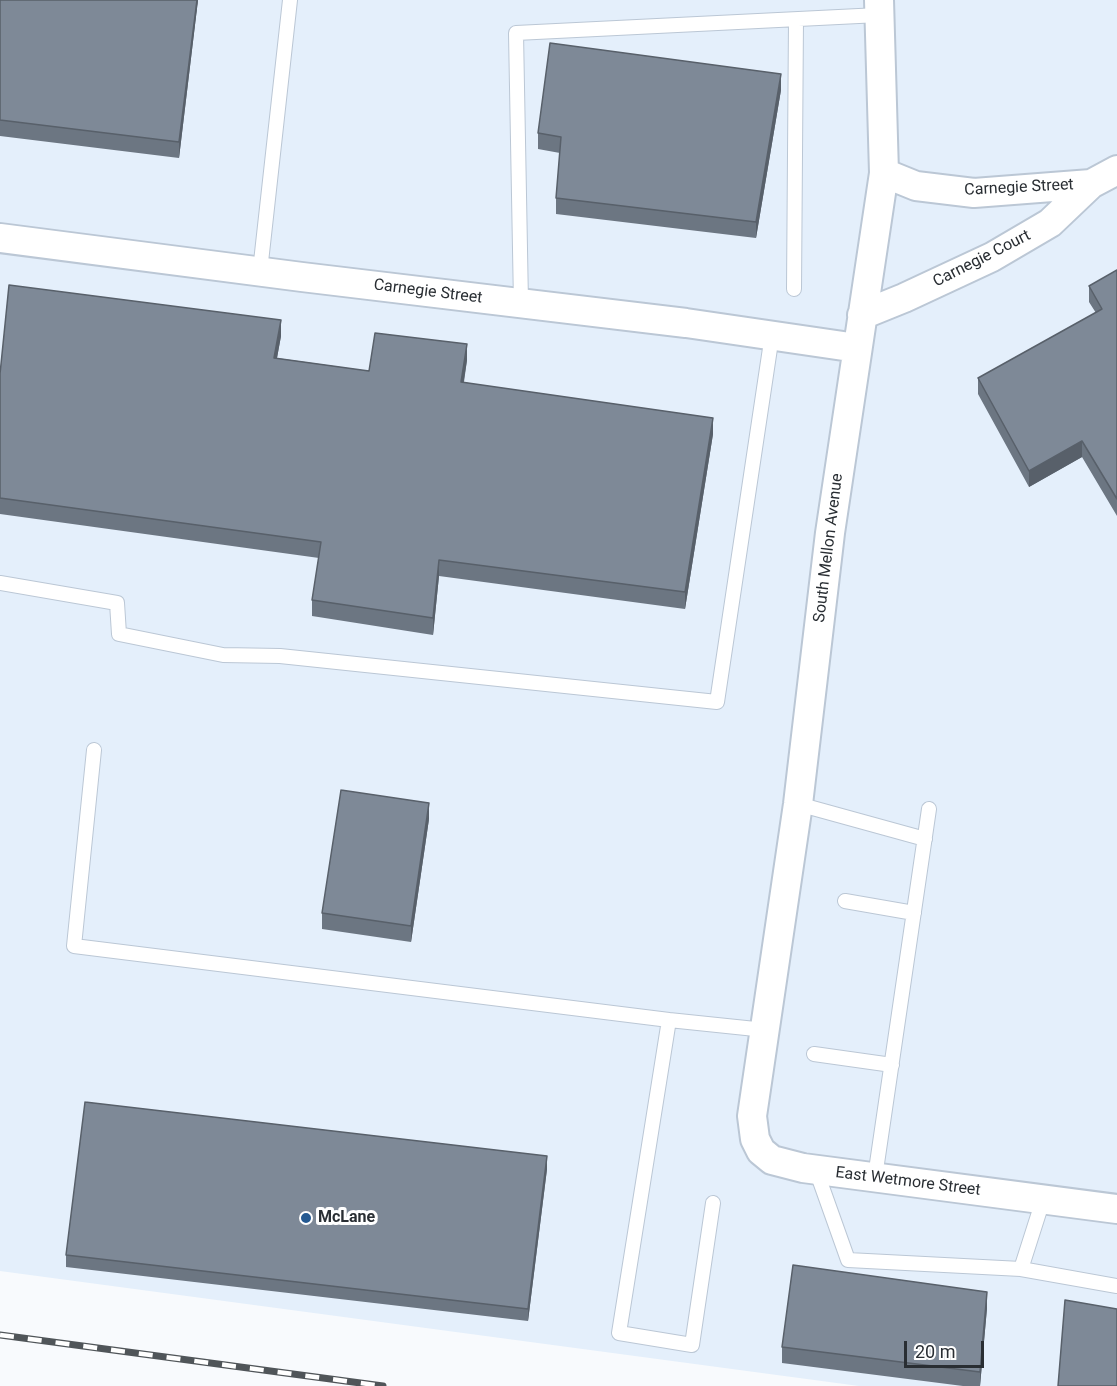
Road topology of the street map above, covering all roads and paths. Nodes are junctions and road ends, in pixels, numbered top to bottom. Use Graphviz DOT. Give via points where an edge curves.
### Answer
graph roads {
  1 [pos="290,0"];
  2 [pos="879,8"];
  3 [pos="796,20"];
  4 [pos="1117,170"];
  5 [pos="884,173"];
  6 [pos="1091,184"];
  7 [pos="0,238"];
  8 [pos="260,271"];
  9 [pos="794,290"];
  10 [pos="521,303"];
  11 [pos="862,315"];
  12 [pos="772,335"];
  13 [pos="856,348"];
  14 [pos="0,583"];
  15 [pos="94,750"];
  16 [pos="798,804"];
  17 [pos="929,808"];
  18 [pos="925,839"];
  19 [pos="845,901"];
  20 [pos="914,913"];
  21 [pos="669,1020"];
  22 [pos="765,1030"];
  23 [pos="814,1054"];
  24 [pos="892,1065"];
  25 [pos="755,1095"];
  26 [pos="816,1170"];
  27 [pos="875,1178"];
  28 [pos="1043,1200"];
  29 [pos="712,1203"];
  30 [pos="1117,1209"];
  31 [pos="1021,1269"];
  32 [pos="1117,1286"];
  1 -- 8 [label="lane"];
  2 -- 3 [label="lane"];
  2 -- 5 [label="street, South Mellon Avenue"];
  3 -- 9 [label="lane"];
  3 -- 10 [label="lane" via="516,33"];
  4 -- 6 [label="street, Carnegie Street"];
  5 -- 6 [label="street, Carnegie Street" via="916,186 974,193"];
  5 -- 11 [label="street, South Mellon Avenue"];
  6 -- 11 [label="street, Carnegie Court" via="1050,223 992,257"];
  7 -- 8 [label="street, Carnegie Street"];
  8 -- 10 [label="street, Carnegie Street"];
  10 -- 12 [label="street, Carnegie Street"];
  11 -- 13 [label="street, South Mellon Avenue"];
  12 -- 13 [label="street, Carnegie Street"];
  12 -- 14 [label="lane" via="717,702 280,656 223,655 118,634 117,603"];
  13 -- 16 [label="street, South Mellon Avenue"];
  15 -- 21 [label="lane" via="74,946"];
  16 -- 18 [label="lane"];
  16 -- 22 [label="street, South Mellon Avenue"];
  17 -- 18 [label="lane"];
  18 -- 20 [label="lane"];
  19 -- 20 [label="lane"];
  20 -- 24 [label="lane"];
  21 -- 22 [label="lane"];
  21 -- 29 [label="lane" via="619,1333 692,1345"];
  22 -- 25 [label="street, South Mellon Avenue"];
  23 -- 24 [label="lane"];
  24 -- 27 [label="lane"];
  25 -- 26 [label="street, East Wetmore Street" via="752,1116 761,1151 772,1160"];
  26 -- 27 [label="street, East Wetmore Street"];
  26 -- 31 [label="lane" via="848,1260"];
  27 -- 28 [label="street, East Wetmore Street"];
  28 -- 30 [label="street, East Wetmore Street"];
  28 -- 31 [label="lane"];
  31 -- 32 [label="lane"];
}
